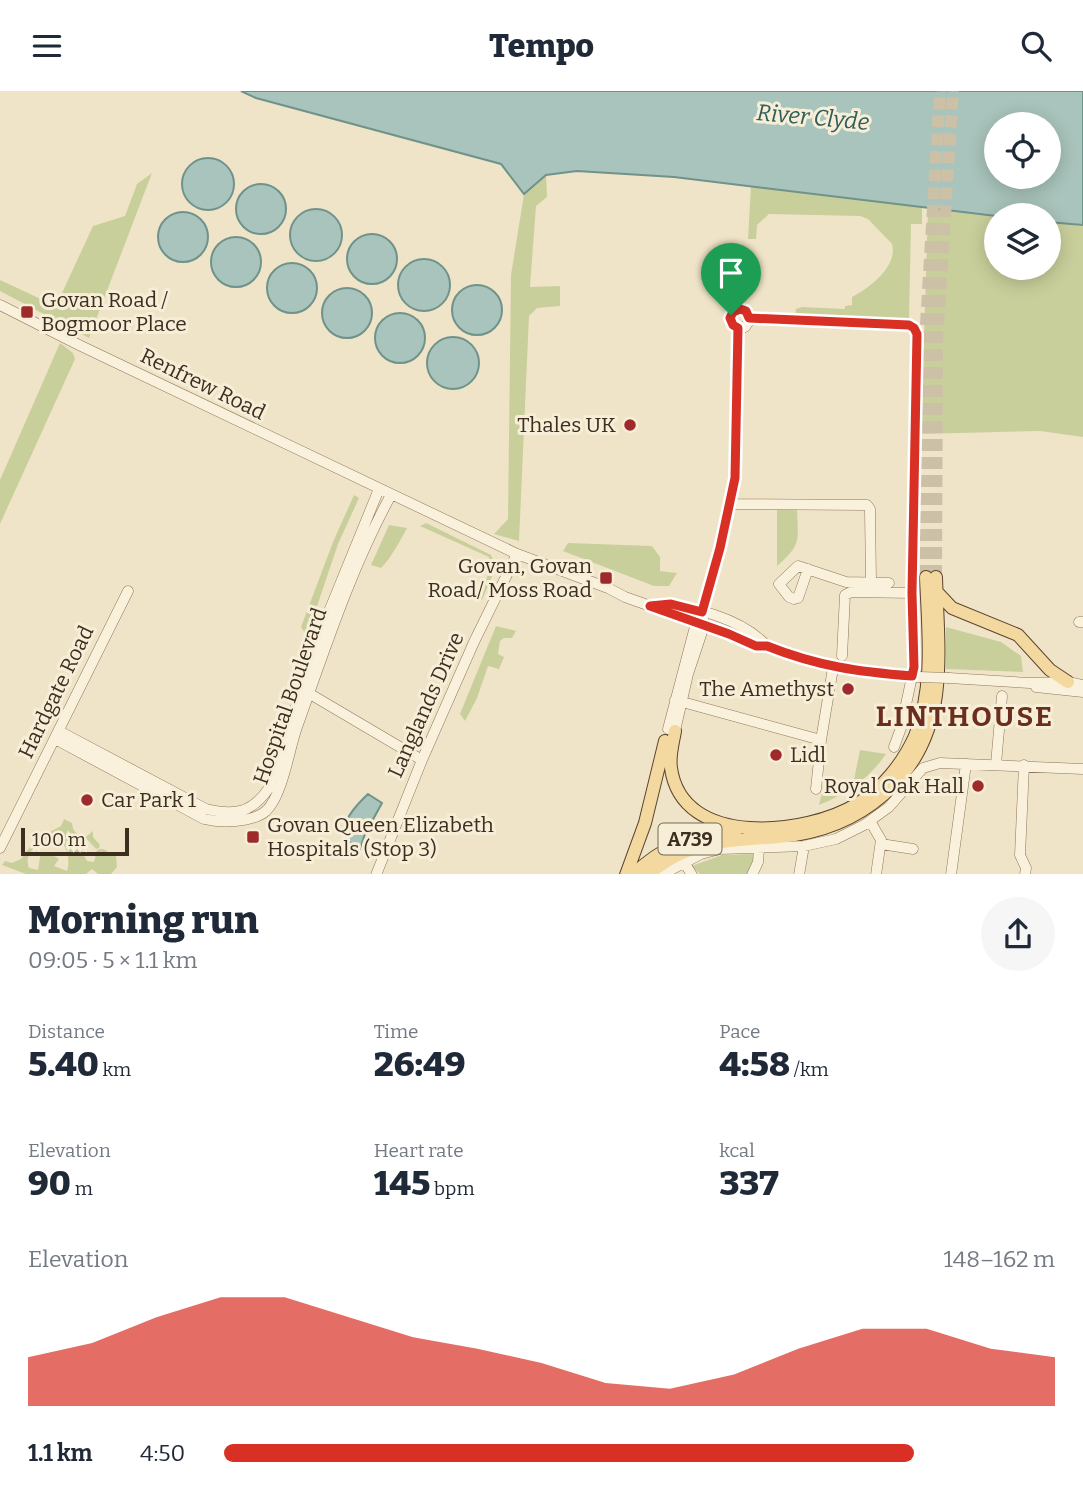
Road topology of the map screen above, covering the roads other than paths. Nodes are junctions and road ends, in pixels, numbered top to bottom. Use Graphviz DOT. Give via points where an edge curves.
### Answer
graph roads {
  1 [pos="0,305"];
  2 [pos="749,318"];
  3 [pos="738,328"];
  4 [pos="379,489"];
  5 [pos="391,495"];
  6 [pos="730,504"];
  7 [pos="517,554"];
  8 [pos="808,569"];
  9 [pos="871,582"];
  10 [pos="889,583"];
  11 [pos="128,591"];
  12 [pos="936,591"];
  13 [pos="912,593"];
  14 [pos="650,606"];
  15 [pos="702,612"];
  16 [pos="700,624"];
  17 [pos="767,646"];
  18 [pos="842,656"];
  19 [pos="833,668"];
  20 [pos="916,676"];
  21 [pos="1068,682"];
  22 [pos="1030,683"];
  23 [pos="1083,685"];
  24 [pos="305,691"];
  25 [pos="1083,692"];
  26 [pos="1002,696"];
  27 [pos="679,701"];
  28 [pos="672,730"];
  29 [pos="57,735"];
  30 [pos="821,740"];
  31 [pos="894,747"];
  32 [pos="422,760"];
  33 [pos="966,764"];
  34 [pos="996,764"];
  35 [pos="1024,765"];
  36 [pos="1083,769"];
  37 [pos="816,789"];
  38 [pos="870,821"];
  39 [pos="756,829"];
  40 [pos="881,844"];
  41 [pos="804,846"];
  42 [pos="0,848"];
  43 [pos="758,849"];
  44 [pos="913,849"];
  45 [pos="684,862"];
  46 [pos="376,874"];
  47 [pos="626,874"];
  48 [pos="634,874"];
  49 [pos="648,874"];
  50 [pos="661,874"];
  51 [pos="692,874"];
  52 [pos="752,874"];
  53 [pos="799,874"];
  54 [pos="876,874"];
  55 [pos="950,874"];
  56 [pos="1025,874"];
  1 -- 4 [label="street, Renfrew Road"];
  2 -- 3 [label="street"];
  2 -- 3 [label="street" via="743,310 733,312 730,321"];
  2 -- 13 [label="street" via="914,328"];
  3 -- 6 [label="street" via="735,478"];
  4 -- 5 [label="street, Renfrew Road"];
  4 -- 24 [label="street, Hospital Boulevard" via="321,631"];
  5 -- 7 [label="street, Renfrew Road"];
  5 -- 24 [label="street, Hospital Boulevard"];
  6 -- 9 [label="street" via="867,505"];
  6 -- 15 [label="street"];
  7 -- 14 [label="street, Renfrew Road"];
  7 -- 32 [label="street, Langlands Drive"];
  8 -- 9 [label="street" via="846,582"];
  9 -- 10 [label="street"];
  11 -- 29 [label="street, Hardgate Road"];
  12 -- 21 [label="main road" via="952,608 1018,635 1050,670"];
  12 -- 39 [label="main road, A739" via="931,577 925,699 915,736 896,769 858,803 828,818 799,826"];
  12 -- 49 [label="main road, A739" via="934,705 918,749 882,797 851,818 814,832 708,843 677,854"];
  13 -- 18 [label="street" via="845,595"];
  13 -- 20 [label="street"];
  14 -- 15 [label="street" via="671,604"];
  14 -- 16 [label="street, Renfrew Road"];
  15 -- 16 [label="street"];
  15 -- 17 [label="street" via="756,634"];
  16 -- 17 [label="street, Renfrew Road"];
  16 -- 27 [label="street"];
  17 -- 19 [label="street"];
  19 -- 20 [label="street"];
  19 -- 30 [label="street"];
  20 -- 22 [label="street, bridge"];
  20 -- 31 [label="street"];
  21 -- 22 [label="street"];
  21 -- 23 [label="street"];
  22 -- 25 [label="street"];
  24 -- 29 [label="street, Hospital Boulevard" via="269,788 258,803 242,812 219,813 200,807 114,759"];
  24 -- 32 [label="street"];
  26 -- 34 [label="street"];
  27 -- 28 [label="street"];
  27 -- 30 [label="street"];
  28 -- 39 [label="main road" via="671,768 682,798 705,816"];
  28 -- 47 [label="main road"];
  29 -- 42 [label="street, Hardgate Road"];
  30 -- 37 [label="street"];
  32 -- 46 [label="street, Langlands Drive"];
  33 -- 34 [label="street"];
  33 -- 38 [label="street" via="940,762 923,768 889,807"];
  33 -- 55 [label="street"];
  34 -- 35 [label="street"];
  35 -- 36 [label="street"];
  35 -- 56 [label="street" via="1020,855"];
  38 -- 40 [label="street"];
  38 -- 41 [label="street" via="836,839"];
  39 -- 48 [label="main road, A739" via="697,836 667,849"];
  40 -- 44 [label="street"];
  40 -- 54 [label="street"];
  41 -- 43 [label="street"];
  41 -- 53 [label="street"];
  43 -- 45 [label="street" via="720,849"];
  43 -- 52 [label="street"];
  45 -- 50 [label="street"];
  45 -- 51 [label="street"];
}
